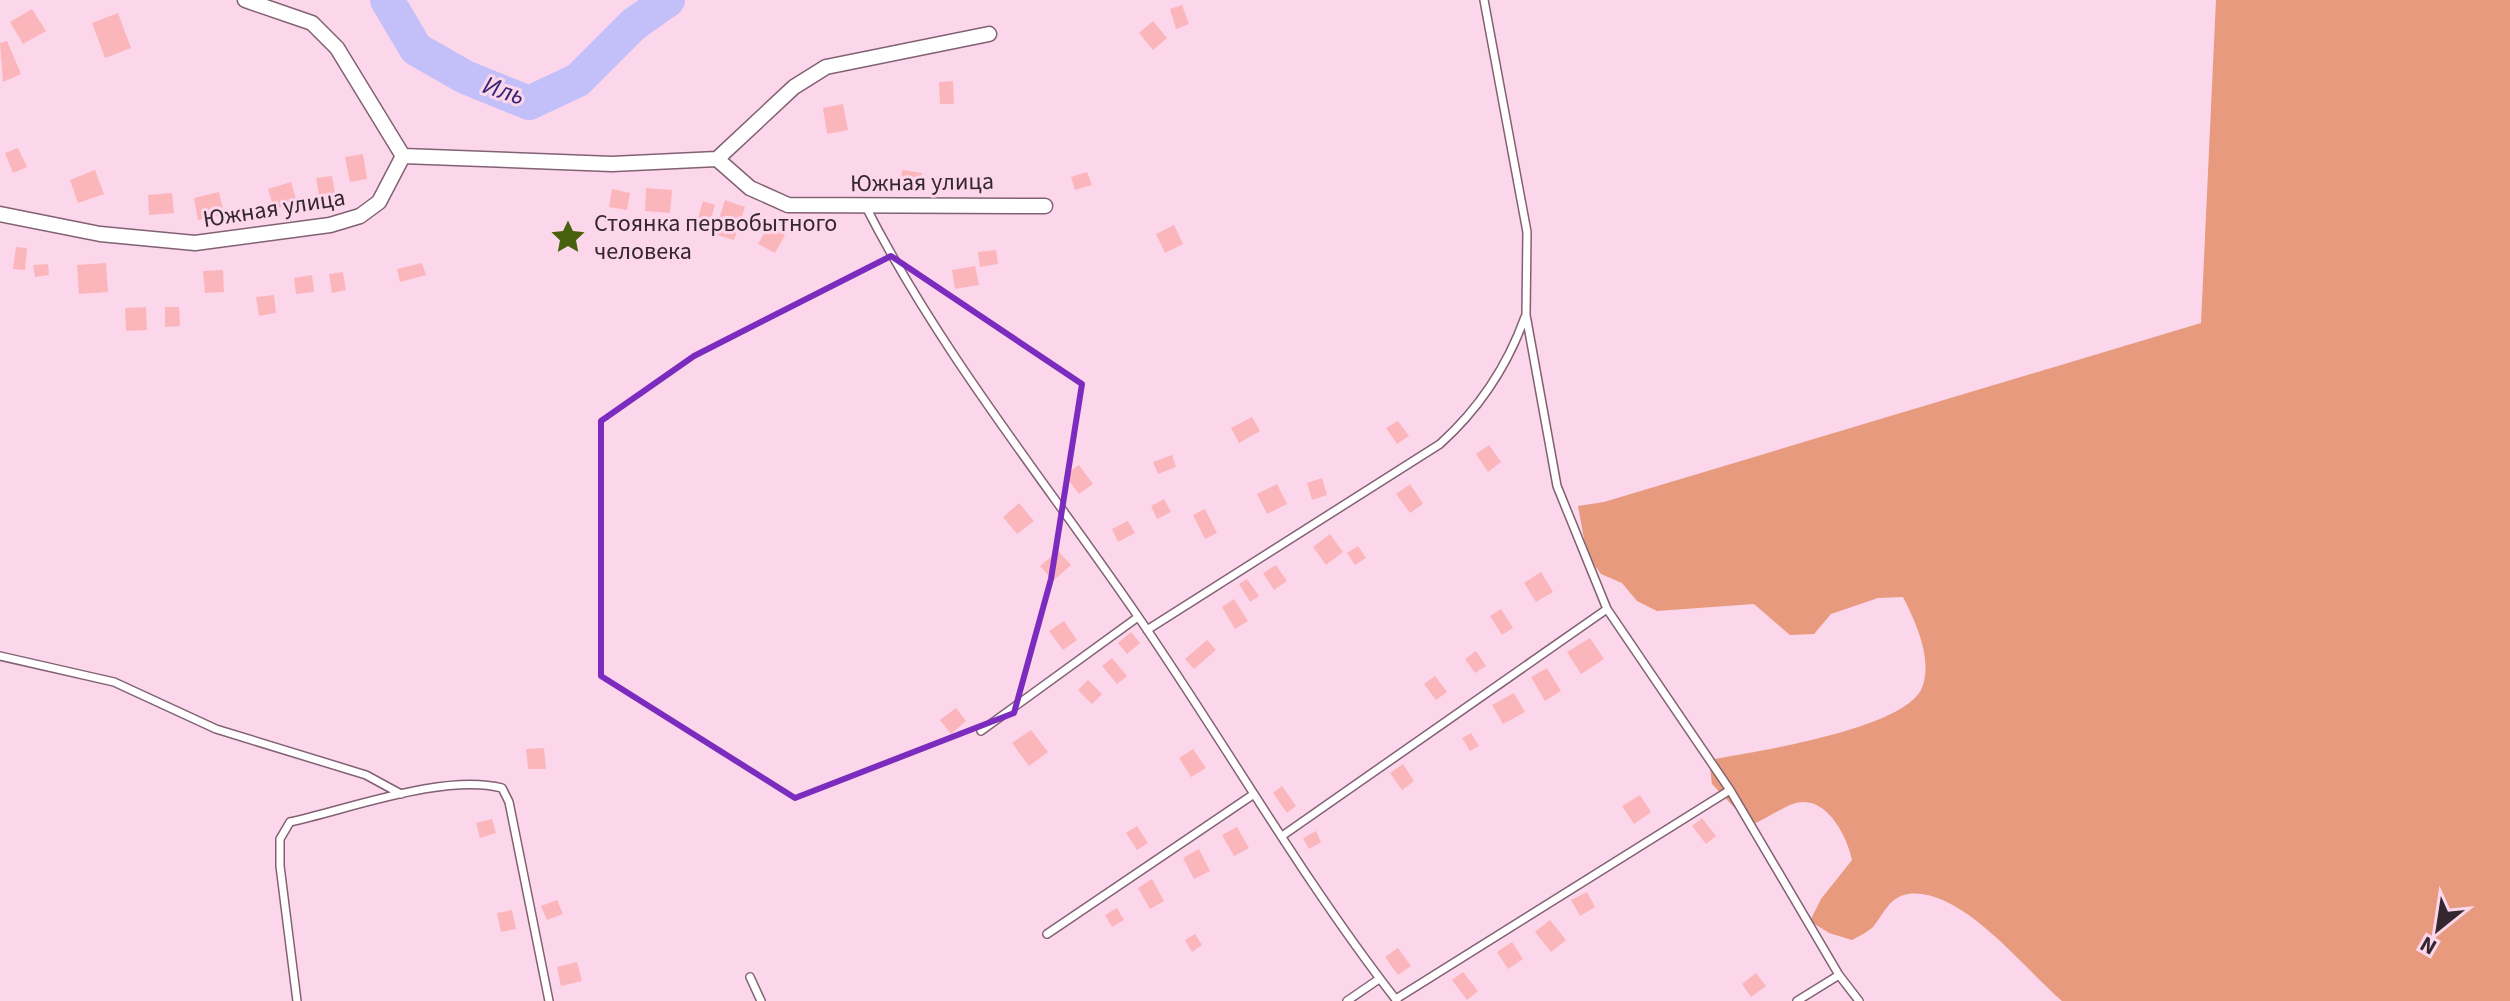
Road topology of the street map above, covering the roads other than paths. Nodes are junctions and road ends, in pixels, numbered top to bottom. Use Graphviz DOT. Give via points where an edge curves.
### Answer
graph roads {
  1 [pos="245,0"];
  2 [pos="1484,0"];
  3 [pos="989,34"];
  4 [pos="403,156"];
  5 [pos="717,159"];
  6 [pos="865,205"];
  7 [pos="1045,206"];
  8 [pos="0,214"];
  9 [pos="1526,315"];
  10 [pos="1607,609"];
  11 [pos="1138,617"];
  12 [pos="1147,630"];
  13 [pos="0,656"];
  14 [pos="981,731"];
  15 [pos="1730,790"];
  16 [pos="401,794"];
  17 [pos="1254,794"];
  18 [pos="1282,836"];
  19 [pos="1047,934"];
  20 [pos="1839,975"];
  21 [pos="750,977"];
  22 [pos="1379,979"];
  23 [pos="1397,1000"];
  24 [pos="297,1001"];
  25 [pos="549,1001"];
  26 [pos="761,1001"];
  27 [pos="1347,1001"];
  28 [pos="1797,1001"];
  29 [pos="1859,1001"];
  1 -- 4 [label="street" via="312,23 337,48"];
  2 -- 9 [label="lane" via="1527,232"];
  3 -- 5 [label="street" via="826,67 794,87"];
  4 -- 5 [label="street" via="612,164"];
  4 -- 8 [label="street, Южная улица" via="379,202 360,216 330,225 195,243 100,234"];
  5 -- 6 [label="street, Южная улица" via="750,188 788,205"];
  6 -- 7 [label="street, Южная улица"];
  6 -- 11 [label="lane" via="951,349"];
  9 -- 10 [label="lane" via="1557,486"];
  9 -- 12 [label="lane" via="1512,353 1472,415 1440,444"];
  10 -- 15 [label="lane"];
  10 -- 18 [label="lane"];
  11 -- 12 [label="lane"];
  11 -- 14 [label="lane"];
  12 -- 17 [label="lane"];
  13 -- 16 [label="lane" via="114,682 216,729 366,775"];
  15 -- 20 [label="lane"];
  15 -- 23 [label="lane"];
  16 -- 24 [label="lane" via="290,822 280,839"];
  16 -- 25 [label="lane" via="480,782 502,788 515,823"];
  17 -- 18 [label="lane"];
  17 -- 19 [label="lane"];
  18 -- 22 [label="lane"];
  20 -- 28 [label="lane"];
  20 -- 29 [label="lane"];
  21 -- 26 [label="lane"];
  22 -- 23 [label="lane"];
  22 -- 27 [label="lane"];
}
